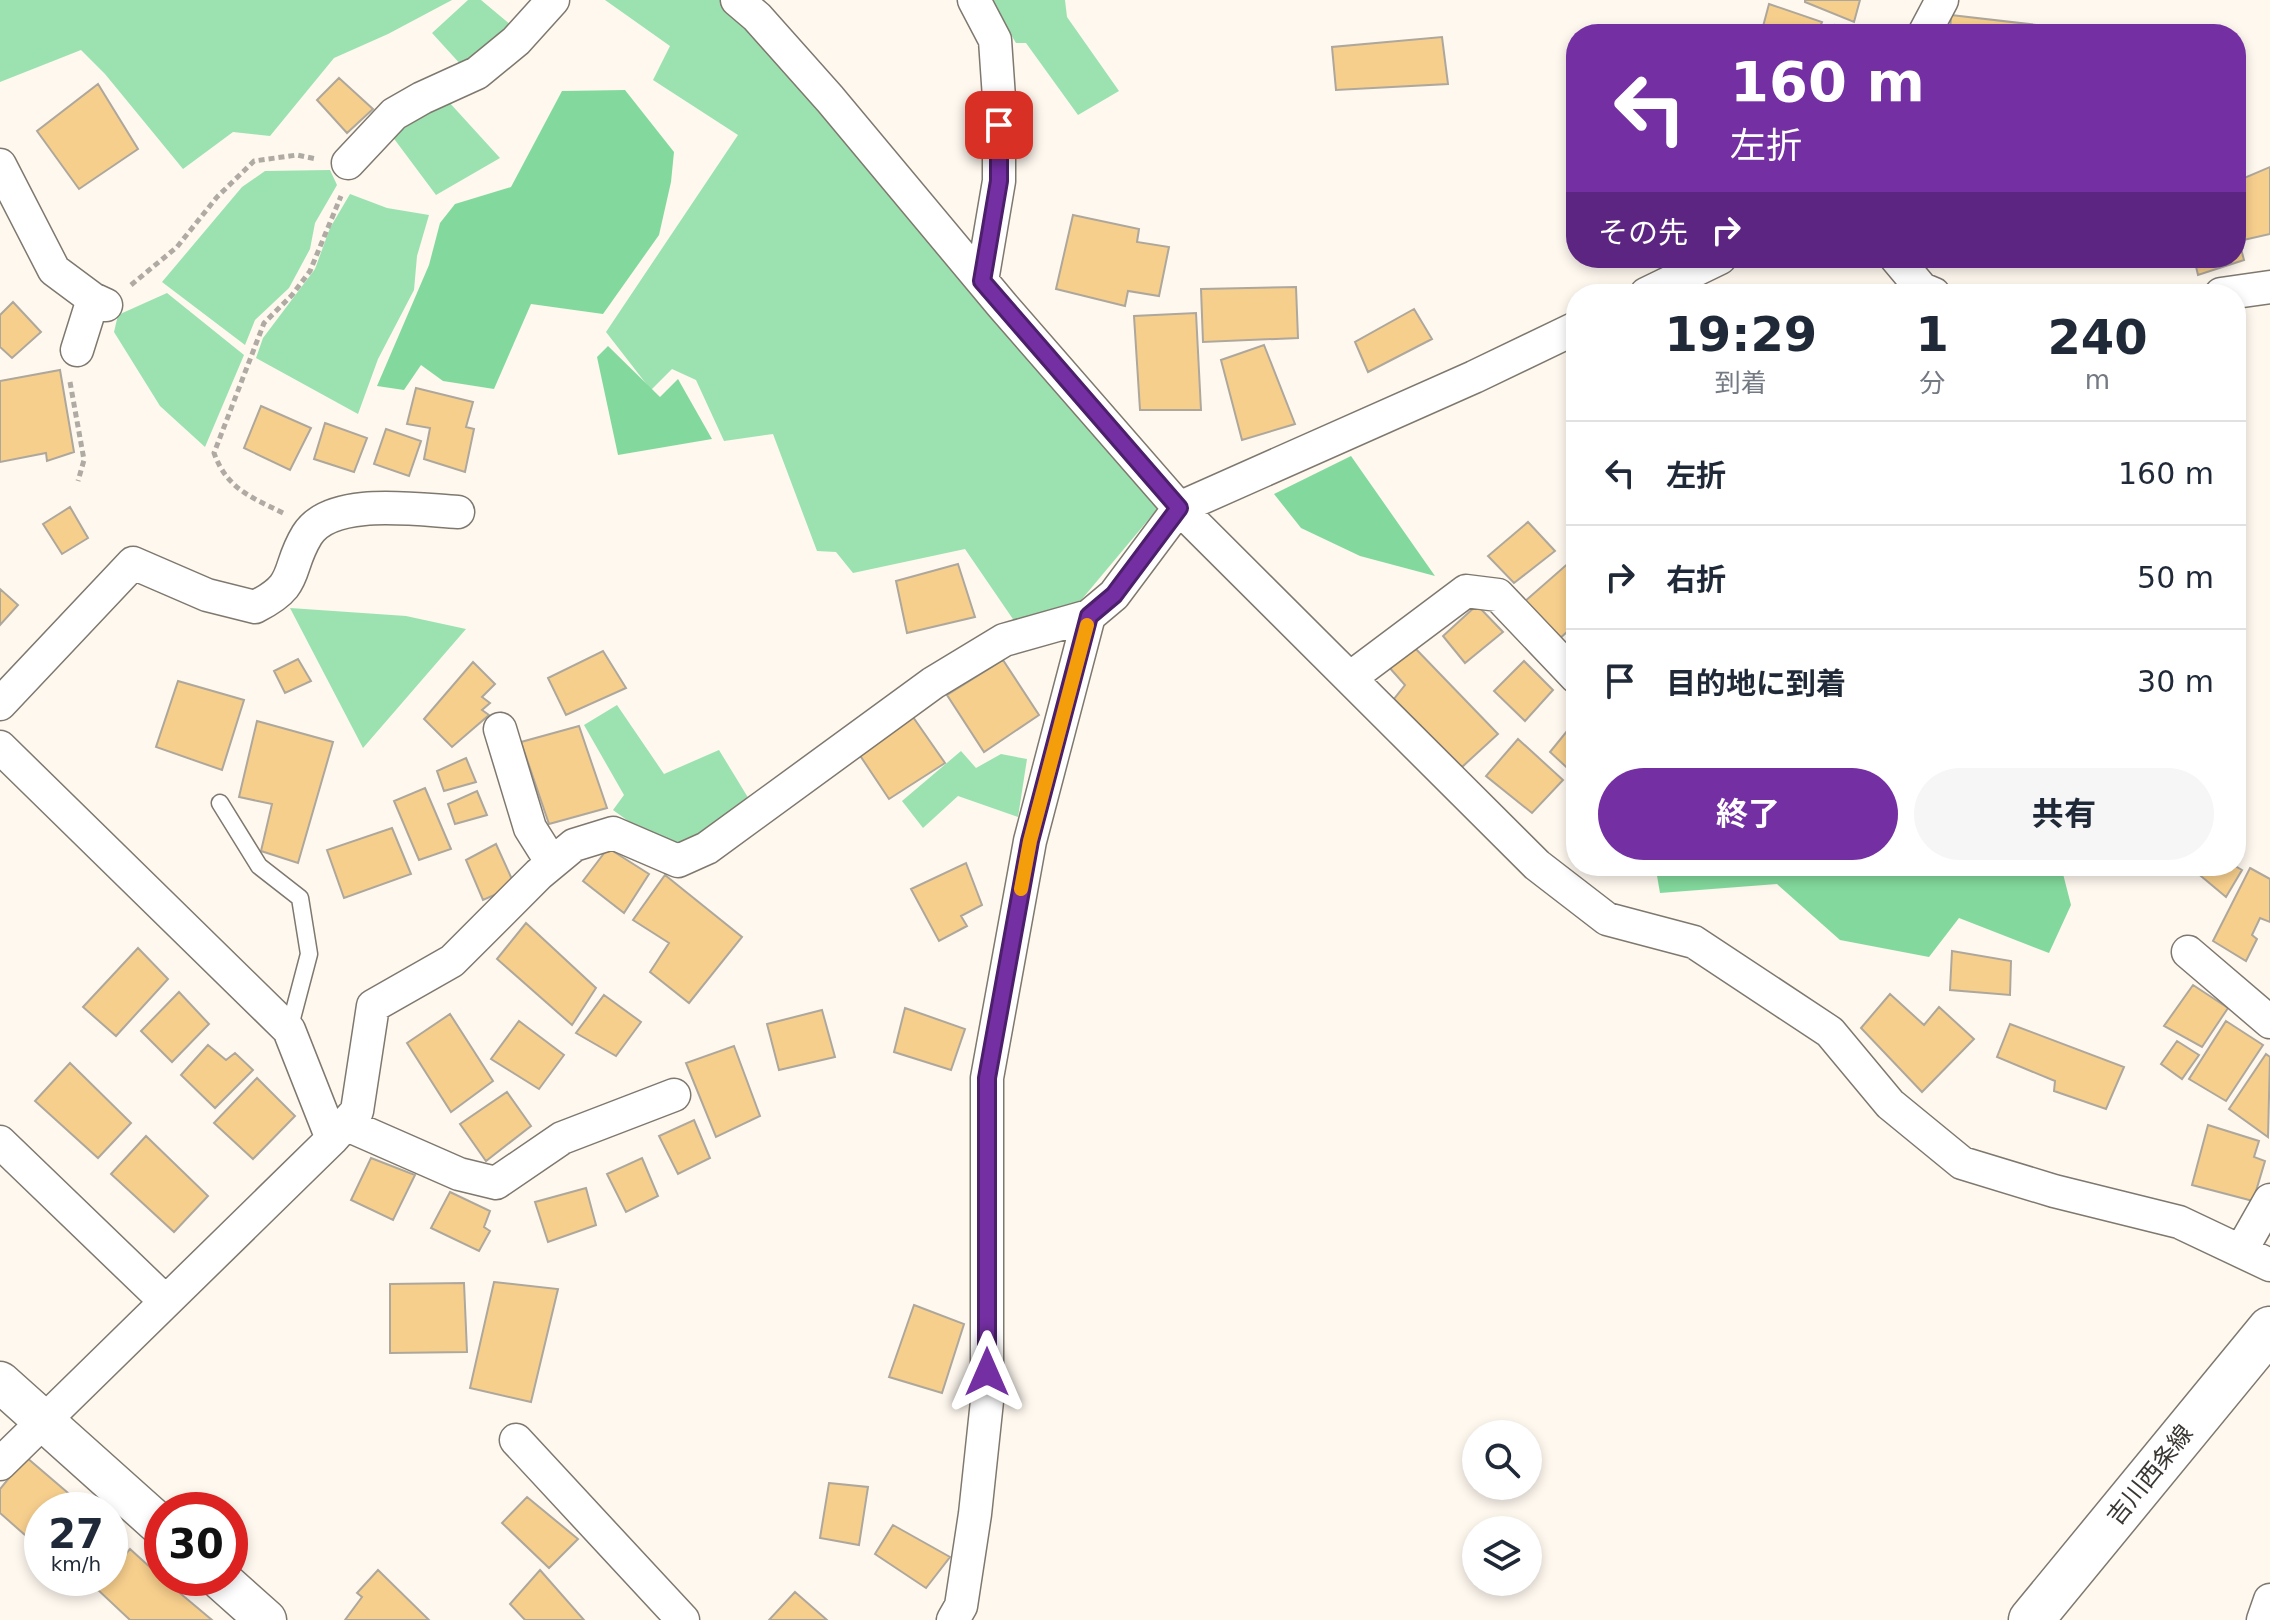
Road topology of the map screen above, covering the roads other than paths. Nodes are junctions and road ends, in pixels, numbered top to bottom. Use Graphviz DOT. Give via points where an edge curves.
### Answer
graph roads {
  1 [pos="553,0"];
  2 [pos="737,0"];
  3 [pos="974,0"];
  4 [pos="1942,0"];
  5 [pos="1929,24"];
  6 [pos="348,163"];
  7 [pos="0,165"];
  8 [pos="1699,268"];
  9 [pos="1904,268"];
  10 [pos="982,281"];
  11 [pos="1667,284"];
  12 [pos="1918,284"];
  13 [pos="2270,287"];
  14 [pos="2246,290"];
  15 [pos="1566,333"];
  16 [pos="77,350"];
  17 [pos="1179,508"];
  18 [pos="458,512"];
  19 [pos="1089,616"];
  20 [pos="1566,666"];
  21 [pos="1350,678"];
  22 [pos="0,704"];
  23 [pos="500,729"];
  24 [pos="0,747"];
  25 [pos="220,803"];
  26 [pos="552,863"];
  27 [pos="2188,952"];
  28 [pos="2270,1022"];
  29 [pos="289,1030"];
  30 [pos="674,1095"];
  31 [pos="338,1131"];
  32 [pos="0,1142"];
  33 [pos="2270,1200"];
  34 [pos="2241,1251"];
  35 [pos="2270,1265"];
  36 [pos="165,1301"];
  37 [pos="2270,1329"];
  38 [pos="0,1382"];
  39 [pos="42,1421"];
  40 [pos="516,1440"];
  41 [pos="0,1464"];
  42 [pos="144,1511"];
  43 [pos="239,1596"];
  44 [pos="2270,1600"];
  45 [pos="266,1620"];
  46 [pos="683,1620"];
  47 [pos="953,1620"];
  48 [pos="2031,1620"];
  49 [pos="2263,1620"];
  1 -- 6 [label="street" via="477,73 394,114"];
  2 -- 10 [label="street" via="830,99"];
  3 -- 10 [label="street" via="995,40 999,98 999,181"];
  4 -- 5 [label="street"];
  7 -- 16 [label="street" via="54,270 99,302"];
  8 -- 11 [label="street"];
  9 -- 12 [label="street"];
  10 -- 17 [label="street"];
  13 -- 14 [label="street"];
  15 -- 17 [label="street"];
  17 -- 19 [label="street" via="1114,595"];
  17 -- 21 [label="street"];
  18 -- 22 [label="street" via="378,509 319,520 306,536 292,575 276,596 255,607 207,595 133,563"];
  19 -- 26 [label="street" via="1004,640 933,683 707,848 678,861 613,833 574,845"];
  19 -- 47 [label="street" via="1030,841 987,1078 987,1401 961,1606"];
  20 -- 21 [label="street" via="1498,595 1466,591"];
  21 -- 34 [label="street" via="1537,865 1607,919 1694,942 1830,1032 1890,1104 1962,1163 2179,1222"];
  23 -- 26 [label="street" via="530,828"];
  24 -- 29 [label="street"];
  25 -- 29 [label="lane" via="259,866 300,898 309,954"];
  26 -- 31 [label="street" via="452,961 373,1006 357,1111"];
  27 -- 28 [label="street"];
  29 -- 31 [label="street"];
  30 -- 31 [label="street" via="562,1138 496,1183"];
  31 -- 36 [label="street"];
  32 -- 36 [label="street"];
  33 -- 34 [label="street"];
  34 -- 35 [label="street"];
  36 -- 39 [label="street"];
  37 -- 48 [label="main road, 吉川西条線"];
  38 -- 39 [label="street"];
  39 -- 41 [label="street"];
  39 -- 42 [label="street"];
  40 -- 46 [label="street"];
  43 -- 45 [label="street"];
  44 -- 49 [label="street"];
}
